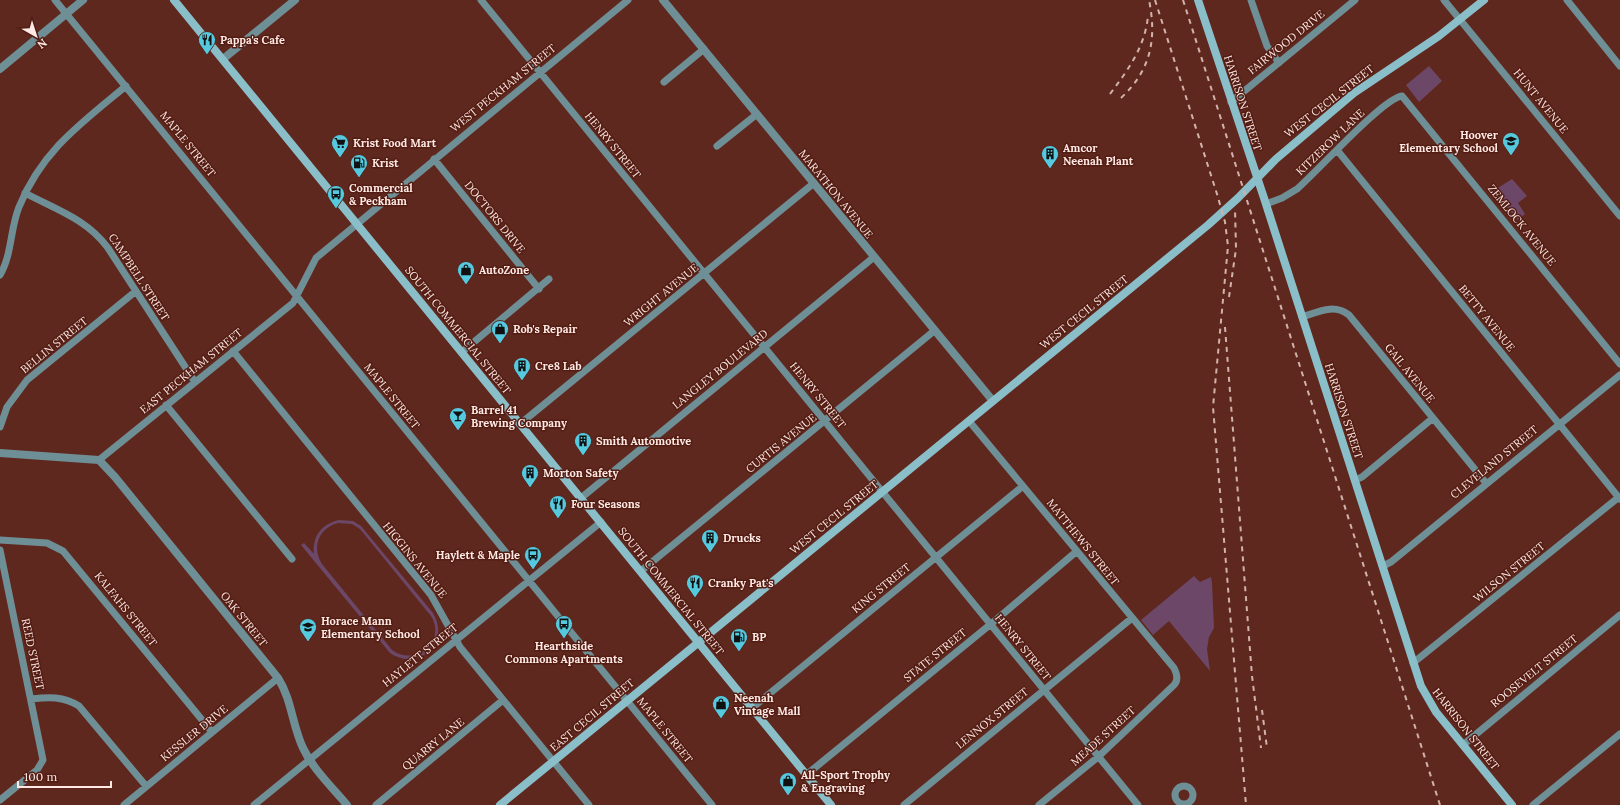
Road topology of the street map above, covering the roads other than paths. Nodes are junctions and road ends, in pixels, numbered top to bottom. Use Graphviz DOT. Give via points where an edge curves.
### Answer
graph roads {
  1 [pos="55,0"];
  2 [pos="83,0"];
  3 [pos="174,0"];
  4 [pos="295,0"];
  5 [pos="481,0"];
  6 [pos="628,0"];
  7 [pos="663,0"];
  8 [pos="1198,0"];
  9 [pos="1251,0"];
  10 [pos="1355,0"];
  11 [pos="1444,0"];
  12 [pos="1484,0"];
  13 [pos="1567,0"];
  14 [pos="66,14"];
  15 [pos="1460,19"];
  16 [pos="704,49"];
  17 [pos="223,59"];
  18 [pos="1278,63"];
  19 [pos="1620,66"];
  20 [pos="0,69"];
  21 [pos="540,73"];
  22 [pos="664,82"];
  23 [pos="126,86"];
  24 [pos="1407,101"];
  25 [pos="1231,102"];
  26 [pos="757,114"];
  27 [pos="717,146"];
  28 [pos="1337,150"];
  29 [pos="434,159"];
  30 [pos="814,183"];
  31 [pos="25,193"];
  32 [pos="1266,204"];
  33 [pos="1620,216"];
  34 [pos="356,224"];
  35 [pos="874,257"];
  36 [pos="704,273"];
  37 [pos="0,274"];
  38 [pos="549,279"];
  39 [pos="539,288"];
  40 [pos="136,291"];
  41 [pos="297,297"];
  42 [pos="1302,317"];
  43 [pos="934,331"];
  44 [pos="764,347"];
  45 [pos="233,351"];
  46 [pos="462,352"];
  47 [pos="1620,364"];
  48 [pos="1620,375"];
  49 [pos="195,382"];
  50 [pos="993,401"];
  51 [pos="166,405"];
  52 [pos="1433,418"];
  53 [pos="825,421"];
  54 [pos="970,421"];
  55 [pos="520,424"];
  56 [pos="1558,424"];
  57 [pos="0,427"];
  58 [pos="0,453"];
  59 [pos="99,460"];
  60 [pos="1355,480"];
  61 [pos="1486,483"];
  62 [pos="1023,486"];
  63 [pos="883,492"];
  64 [pos="581,498"];
  65 [pos="1619,498"];
  66 [pos="601,522"];
  67 [pos="0,540"];
  68 [pos="0,550"];
  69 [pos="1076,551"];
  70 [pos="936,558"];
  71 [pos="292,559"];
  72 [pos="1383,566"];
  73 [pos="640,571"];
  74 [pos="529,581"];
  75 [pos="1620,615"];
  76 [pos="1132,618"];
  77 [pos="990,624"];
  78 [pos="456,640"];
  79 [pos="698,642"];
  80 [pos="1413,663"];
  81 [pos="278,678"];
  82 [pos="1177,678"];
  83 [pos="1044,690"];
  84 [pos="30,700"];
  85 [pos="503,700"];
  86 [pos="627,700"];
  87 [pos="752,708"];
  88 [pos="212,732"];
  89 [pos="1620,734"];
  90 [pos="1463,744"];
  91 [pos="1098,757"];
  92 [pos="310,760"];
  93 [pos="553,762"];
  94 [pos="806,775"];
  95 [pos="146,786"];
  96 [pos="0,800"];
  97 [pos="124,805"];
  98 [pos="254,805"];
  99 [pos="347,805"];
  100 [pos="376,805"];
  101 [pos="500,805"];
  102 [pos="589,805"];
  103 [pos="712,805"];
  104 [pos="831,805"];
  105 [pos="904,805"];
  106 [pos="1039,805"];
  107 [pos="1138,805"];
  108 [pos="1512,805"];
  109 [pos="1533,805"];
  1 -- 14 [label="street, MAPLE STREET"];
  2 -- 14 [label="street"];
  3 -- 17 [label="main road, SOUTH COMMERCIAL STREET"];
  4 -- 17 [label="street"];
  5 -- 21 [label="street, HENRY STREET"];
  6 -- 21 [label="street, WEST PECKHAM STREET"];
  7 -- 16 [label="street, MARATHON AVENUE"];
  8 -- 25 [label="main road, HARRISON STREET"];
  9 -- 18 [label="street" via="1267,46"];
  10 -- 18 [label="street, FAIRWOOD DRIVE"];
  11 -- 15 [label="street, HUNT AVENUE"];
  12 -- 15 [label="main road, WEST CECIL STREET"];
  13 -- 19 [label="street"];
  14 -- 20 [label="street"];
  14 -- 23 [label="street, MAPLE STREET"];
  15 -- 33 [label="street, HUNT AVENUE"];
  15 -- 50 [label="main road, WEST CECIL STREET" via="1364,85 1276,159 1208,224"];
  16 -- 22 [label="street"];
  16 -- 26 [label="street, MARATHON AVENUE"];
  17 -- 34 [label="main road, SOUTH COMMERCIAL STREET"];
  18 -- 25 [label="street, FAIRWOOD DRIVE"];
  21 -- 29 [label="street, WEST PECKHAM STREET"];
  21 -- 36 [label="street, HENRY STREET"];
  23 -- 31 [label="street" via="60,142"];
  23 -- 41 [label="street, MAPLE STREET"];
  24 -- 28 [label="street, KITZEROW LANE" via="1402,96 1394,98"];
  24 -- 47 [label="street, ZEMLOCK AVENUE"];
  25 -- 32 [label="main road, HARRISON STREET"];
  26 -- 27 [label="street"];
  26 -- 30 [label="street, MARATHON AVENUE"];
  28 -- 32 [label="street, KITZEROW LANE" via="1297,189"];
  28 -- 56 [label="street, BETTY AVENUE"];
  29 -- 34 [label="street, WEST PECKHAM STREET"];
  29 -- 39 [label="street, DOCTORS DRIVE"];
  30 -- 35 [label="street, MARATHON AVENUE"];
  30 -- 36 [label="street, WRIGHT AVENUE"];
  31 -- 37 [label="street" via="15,219 7,259"];
  31 -- 40 [label="street, CAMPBELL STREET" via="73,216 90,228 103,240"];
  32 -- 42 [label="main road, HARRISON STREET"];
  34 -- 41 [label="street, EAST PECKHAM STREET" via="316,258"];
  34 -- 46 [label="main road, SOUTH COMMERCIAL STREET"];
  35 -- 43 [label="street, MARATHON AVENUE"];
  35 -- 44 [label="street, LANGLEY BOULEVARD"];
  36 -- 44 [label="street, HENRY STREET"];
  36 -- 55 [label="street, WRIGHT AVENUE"];
  38 -- 39 [label="street"];
  39 -- 46 [label="street"];
  40 -- 49 [label="street, CAMPBELL STREET"];
  40 -- 57 [label="street, BELLIN STREET" via="26,380 7,407"];
  41 -- 45 [label="street, EAST PECKHAM STREET"];
  41 -- 74 [label="street, MAPLE STREET"];
  42 -- 52 [label="street, GAIL AVENUE" via="1331,308 1345,312"];
  42 -- 60 [label="main road, HARRISON STREET"];
  43 -- 50 [label="street, MARATHON AVENUE"];
  43 -- 53 [label="street, CURTIS AVENUE"];
  44 -- 53 [label="street, HENRY STREET"];
  44 -- 64 [label="street, LANGLEY BOULEVARD"];
  45 -- 49 [label="street, EAST PECKHAM STREET"];
  45 -- 78 [label="street, HIGGINS AVENUE" via="431,595"];
  46 -- 55 [label="main road, SOUTH COMMERCIAL STREET"];
  48 -- 56 [label="street, CLEVELAND STREET"];
  49 -- 51 [label="street, EAST PECKHAM STREET"];
  50 -- 54 [label="main road, WEST CECIL STREET"];
  51 -- 59 [label="street, EAST PECKHAM STREET"];
  51 -- 71 [label="street"];
  52 -- 60 [label="street" via="1362,477"];
  52 -- 61 [label="street, GAIL AVENUE"];
  53 -- 63 [label="street, HENRY STREET"];
  53 -- 73 [label="street, CURTIS AVENUE"];
  54 -- 62 [label="street, MATTHEWS STREET"];
  54 -- 63 [label="main road, WEST CECIL STREET"];
  55 -- 64 [label="main road, SOUTH COMMERCIAL STREET"];
  56 -- 61 [label="street, CLEVELAND STREET"];
  56 -- 65 [label="street, BETTY AVENUE"];
  58 -- 59 [label="street"];
  59 -- 81 [label="street, OAK STREET"];
  60 -- 72 [label="main road, HARRISON STREET"];
  61 -- 72 [label="street, CLEVELAND STREET"];
  62 -- 69 [label="street, MATTHEWS STREET"];
  62 -- 70 [label="street, KING STREET"];
  63 -- 70 [label="street, HENRY STREET"];
  63 -- 79 [label="main road, WEST CECIL STREET"];
  64 -- 66 [label="main road, SOUTH COMMERCIAL STREET"];
  65 -- 80 [label="street, WILSON STREET"];
  66 -- 73 [label="main road, SOUTH COMMERCIAL STREET"];
  66 -- 74 [label="street, HAYLETT STREET"];
  67 -- 88 [label="street, KALFAHS STREET" via="47,543 63,551"];
  68 -- 84 [label="street, REED STREET"];
  69 -- 76 [label="street, MATTHEWS STREET"];
  69 -- 77 [label="street, STATE STREET"];
  70 -- 77 [label="street, HENRY STREET"];
  70 -- 87 [label="street, KING STREET"];
  72 -- 80 [label="main road, HARRISON STREET"];
  73 -- 79 [label="main road, SOUTH COMMERCIAL STREET"];
  74 -- 78 [label="street, HAYLETT STREET"];
  74 -- 86 [label="street, MAPLE STREET"];
  75 -- 90 [label="street, ROOSEVELT STREET"];
  76 -- 82 [label="street, MATTHEWS STREET" via="1174,668"];
  76 -- 83 [label="street, LENNOX STREET"];
  77 -- 83 [label="street, HENRY STREET"];
  77 -- 94 [label="street, STATE STREET"];
  78 -- 85 [label="street, HIGGINS AVENUE"];
  78 -- 92 [label="street, HAYLETT STREET"];
  79 -- 86 [label="main road, EAST CECIL STREET"];
  79 -- 87 [label="main road, SOUTH COMMERCIAL STREET"];
  80 -- 90 [label="main road, HARRISON STREET" via="1430,704"];
  81 -- 88 [label="street, KESSLER DRIVE"];
  81 -- 92 [label="street, OAK STREET" via="290,702 297,732"];
  82 -- 91 [label="street, MEADE STREET" via="1174,685"];
  83 -- 91 [label="street, HENRY STREET"];
  83 -- 105 [label="street, LENNOX STREET"];
  84 -- 95 [label="street" via="54,697 79,706"];
  84 -- 96 [label="street, REED STREET" via="43,764"];
  85 -- 93 [label="street, HIGGINS AVENUE"];
  85 -- 100 [label="street, QUARRY LANE"];
  86 -- 93 [label="main road, EAST CECIL STREET"];
  86 -- 103 [label="street, MAPLE STREET"];
  87 -- 94 [label="main road, SOUTH COMMERCIAL STREET"];
  88 -- 95 [label="street, KESSLER DRIVE"];
  89 -- 109 [label="street"];
  90 -- 108 [label="main road, HARRISON STREET"];
  91 -- 106 [label="street, MEADE STREET"];
  91 -- 107 [label="street, HENRY STREET"];
  92 -- 98 [label="street, HAYLETT STREET"];
  92 -- 99 [label="street, OAK STREET"];
  93 -- 101 [label="main road, EAST CECIL STREET"];
  93 -- 102 [label="street, HIGGINS AVENUE"];
  94 -- 104 [label="main road, SOUTH COMMERCIAL STREET"];
  95 -- 97 [label="street, KESSLER DRIVE"];
}
